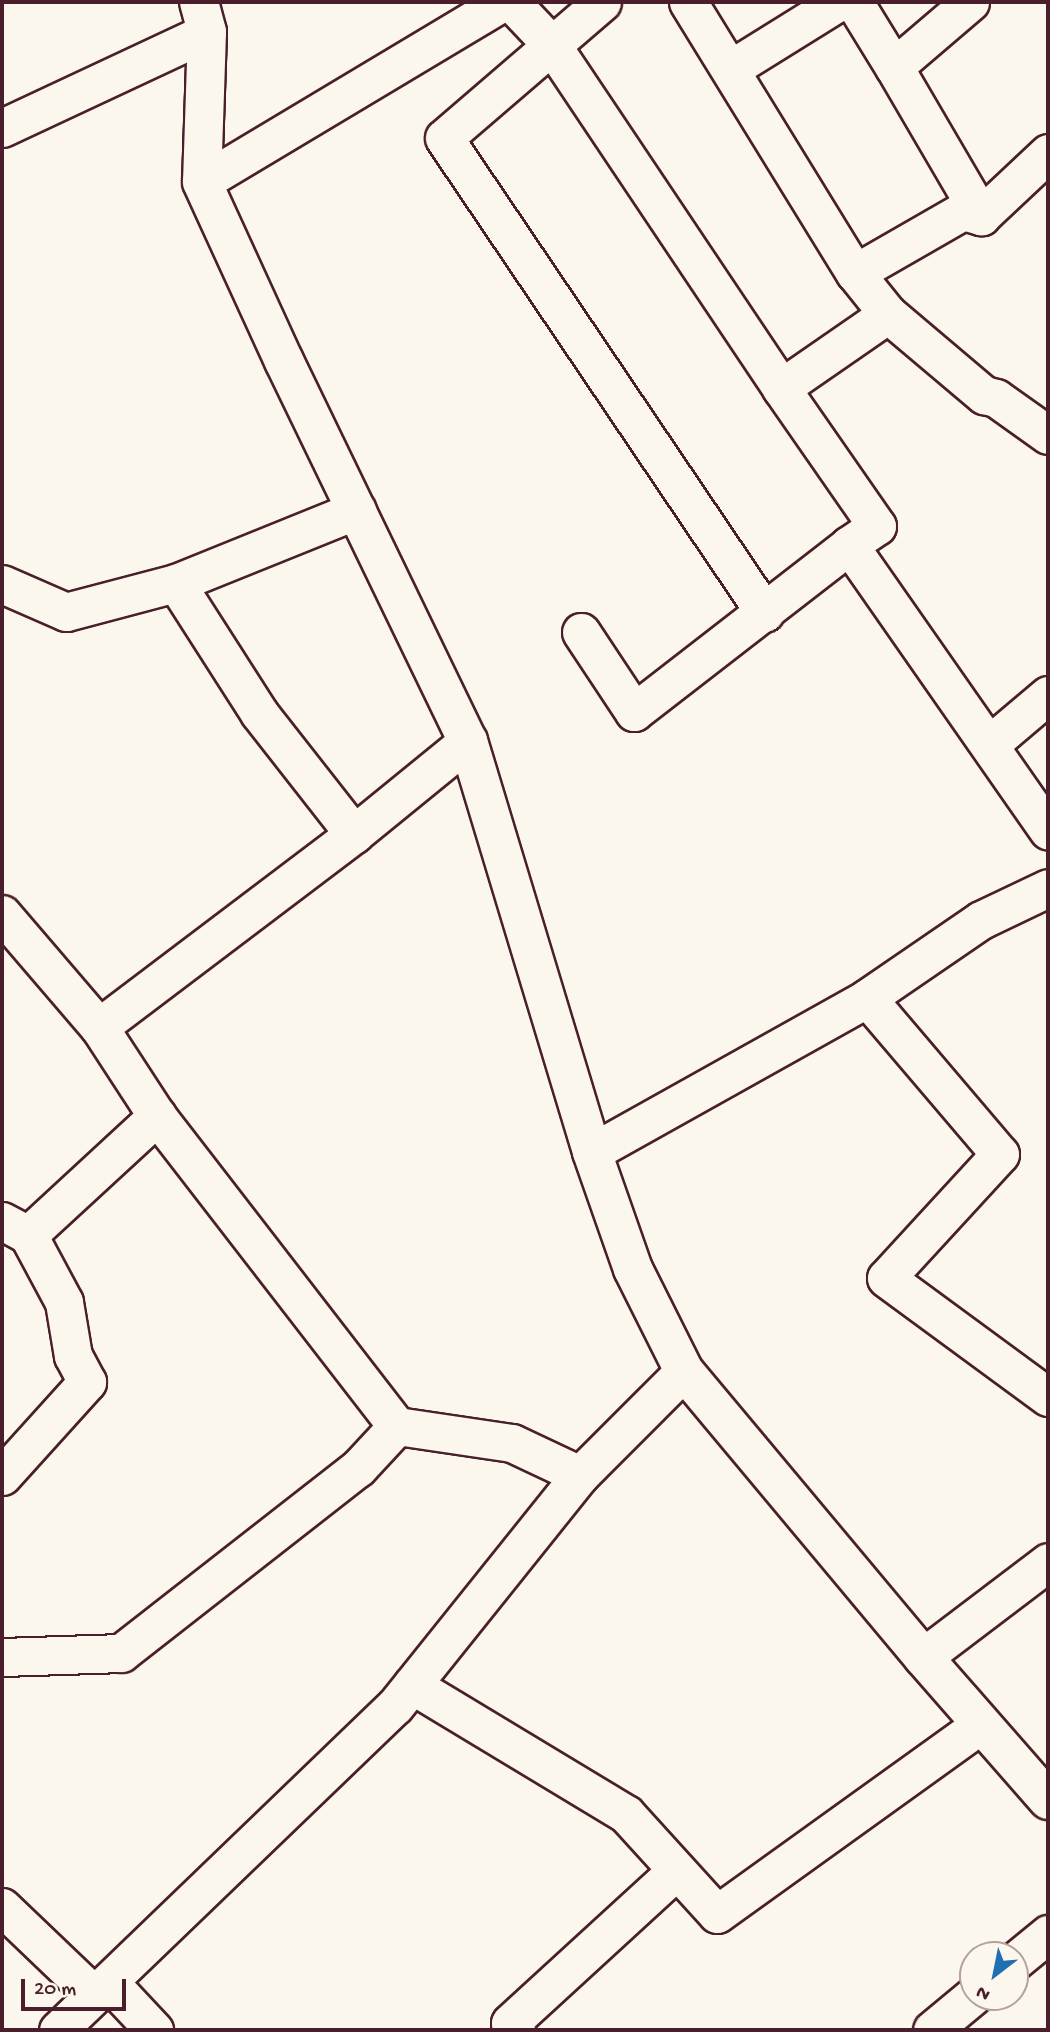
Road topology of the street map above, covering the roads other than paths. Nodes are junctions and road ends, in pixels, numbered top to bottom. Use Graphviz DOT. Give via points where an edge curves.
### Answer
graph roads {
  1 [pos="503,2"];
  2 [pos="512,2"];
  3 [pos="602,2"];
  4 [pos="688,2"];
  5 [pos="838,2"];
  6 [pos="854,2"];
  7 [pos="970,2"];
  8 [pos="203,17"];
  9 [pos="551,44"];
  10 [pos="894,67"];
  11 [pos="732,68"];
  12 [pos="2,128"];
  13 [pos="1048,153"];
  14 [pos="202,182"];
  15 [pos="981,216"];
  16 [pos="855,274"];
  17 [pos="888,314"];
  18 [pos="780,388"];
  19 [pos="1048,435"];
  20 [pos="357,510"];
  21 [pos="849,545"];
  22 [pos="176,583"];
  23 [pos="2,584"];
  24 [pos="765,613"];
  25 [pos="581,632"];
  26 [pos="1048,695"];
  27 [pos="468,741"];
  28 [pos="990,744"];
  29 [pos="1048,830"];
  30 [pos="354,834"];
  31 [pos="1048,888"];
  32 [pos="2,914"];
  33 [pos="867,998"];
  34 [pos="99,1027"];
  35 [pos="157,1116"];
  36 [pos="592,1152"];
  37 [pos="15,1228"];
  38 [pos="684,1371"];
  39 [pos="1048,1396"];
  40 [pos="397,1426"];
  41 [pos="580,1475"];
  42 [pos="2,1476"];
  43 [pos="1048,1562"];
  44 [pos="2,1657"];
  45 [pos="923,1657"];
  46 [pos="412,1685"];
  47 [pos="981,1724"];
  48 [pos="1048,1800"];
  49 [pos="676,1872"];
  50 [pos="2,1907"];
  51 [pos="1048,1934"];
  52 [pos="1029,1950"];
  53 [pos="101,1988"];
  54 [pos="959,2008"];
  55 [pos="58,2030"];
  56 [pos="154,2030"];
  57 [pos="516,2030"];
  58 [pos="932,2030"];
  1 -- 14 [label="street"];
  2 -- 9 [label="street"];
  3 -- 9 [label="street"];
  4 -- 11 [label="street"];
  5 -- 11 [label="street"];
  6 -- 10 [label="street"];
  7 -- 10 [label="street"];
  8 -- 12 [label="street"];
  8 -- 14 [label="main road"];
  9 -- 18 [label="street"];
  9 -- 24 [label="street" via="444,138"];
  10 -- 15 [label="street"];
  11 -- 16 [label="street"];
  13 -- 15 [label="street"];
  14 -- 20 [label="main road"];
  15 -- 16 [label="street" via="962,211"];
  16 -- 17 [label="street"];
  17 -- 18 [label="street"];
  17 -- 19 [label="street" via="984,395 996,398"];
  18 -- 21 [label="street" via="877,526"];
  20 -- 22 [label="street"];
  20 -- 27 [label="main road"];
  21 -- 24 [label="street"];
  21 -- 28 [label="street"];
  22 -- 23 [label="street" via="66,612"];
  22 -- 30 [label="street" via="259,713"];
  24 -- 25 [label="street" via="634,712"];
  26 -- 28 [label="street"];
  27 -- 30 [label="street"];
  27 -- 36 [label="main road"];
  28 -- 29 [label="street"];
  30 -- 34 [label="street"];
  31 -- 33 [label="street" via="981,920"];
  32 -- 34 [label="street"];
  33 -- 36 [label="street"];
  33 -- 39 [label="street" via="1000,1154 886,1278"];
  34 -- 35 [label="street"];
  35 -- 37 [label="street"];
  35 -- 40 [label="street"];
  36 -- 38 [label="main road" via="633,1269"];
  37 -- 42 [label="street" via="64,1302 73,1356 87,1382"];
  38 -- 41 [label="street"];
  38 -- 45 [label="main road"];
  40 -- 41 [label="street" via="512,1443"];
  40 -- 44 [label="street" via="358,1468 121,1653"];
  41 -- 46 [label="street"];
  43 -- 45 [label="street"];
  45 -- 47 [label="main road"];
  46 -- 49 [label="street" via="626,1814"];
  46 -- 53 [label="street"];
  47 -- 48 [label="main road"];
  47 -- 49 [label="street" via="717,1914"];
  49 -- 57 [label="street" via="510,2023"];
  50 -- 53 [label="street"];
  51 -- 52 [label="street"];
  53 -- 55 [label="street"];
  53 -- 56 [label="street"];
  54 -- 58 [label="street"];
}
